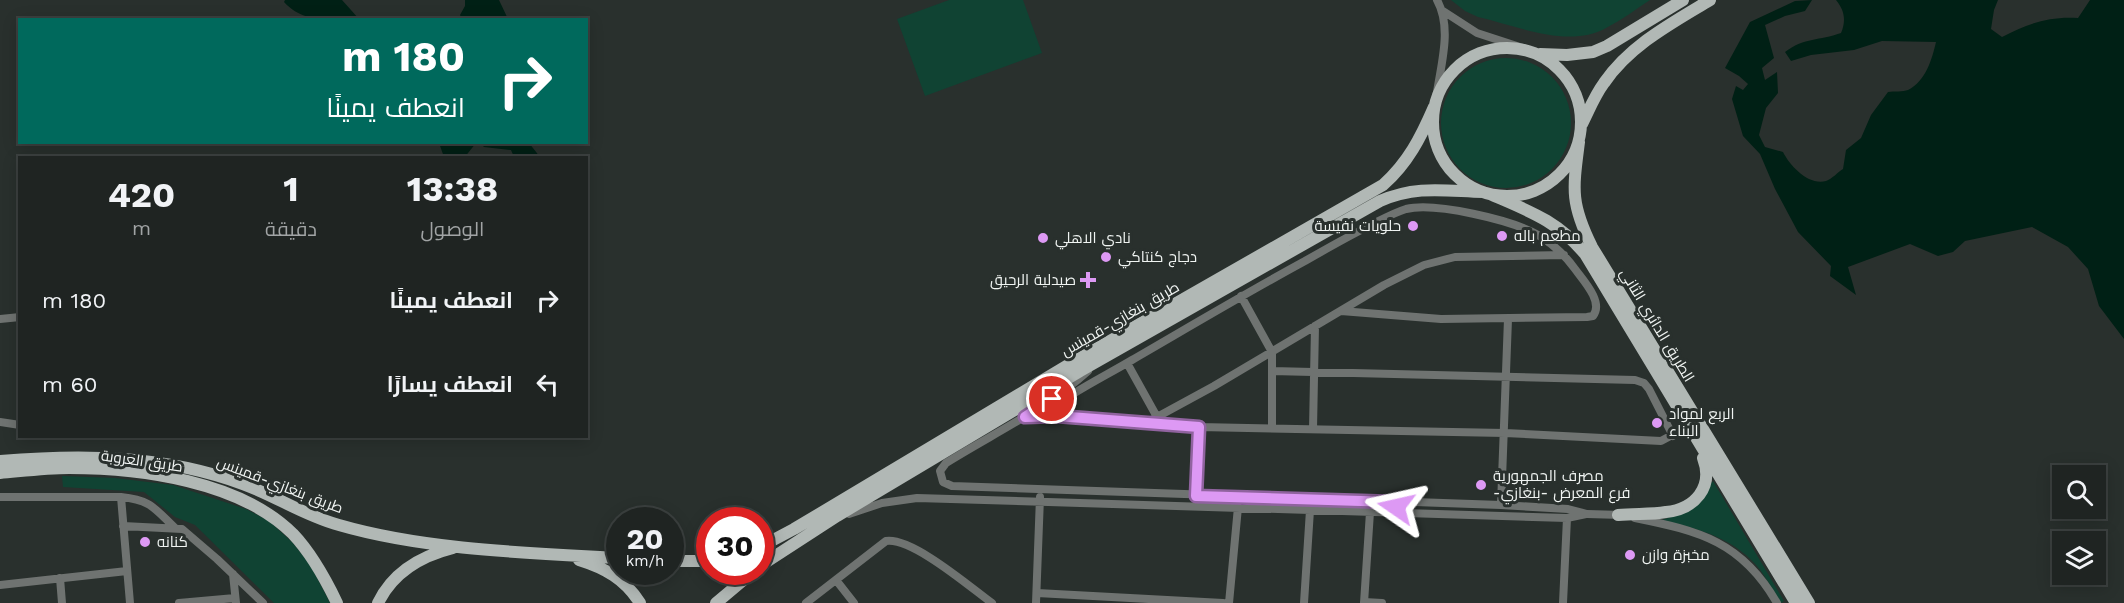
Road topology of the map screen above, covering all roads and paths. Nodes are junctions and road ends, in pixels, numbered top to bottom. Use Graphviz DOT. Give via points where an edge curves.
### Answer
graph roads {
  1 [pos="1437,0"];
  2 [pos="1683,0"];
  3 [pos="1710,0"];
  4 [pos="1443,11"];
  5 [pos="1523,48"];
  6 [pos="1540,54"];
  7 [pos="1435,103"];
  8 [pos="1582,125"];
  9 [pos="1579,142"];
  10 [pos="1487,193"];
  11 [pos="1564,255"];
  12 [pos="1241,296"];
  13 [pos="1341,311"];
  14 [pos="18,316"];
  15 [pos="0,319"];
  16 [pos="1508,319"];
  17 [pos="1315,326"];
  18 [pos="1272,352"];
  19 [pos="1098,360"];
  20 [pos="1127,363"];
  21 [pos="1272,371"];
  22 [pos="1313,371"];
  23 [pos="1507,376"];
  24 [pos="1043,416"];
  25 [pos="1025,417"];
  26 [pos="1157,417"];
  27 [pos="0,422"];
  28 [pos="1146,423"];
  29 [pos="18,425"];
  30 [pos="1689,426"];
  31 [pos="1199,427"];
  32 [pos="1272,428"];
  33 [pos="1313,429"];
  34 [pos="1504,433"];
  35 [pos="1674,436"];
  36 [pos="1696,438"];
  37 [pos="0,461"];
  38 [pos="0,473"];
  39 [pos="1041,491"];
  40 [pos="1196,496"];
  41 [pos="0,497"];
  42 [pos="121,497"];
  43 [pos="1040,501"];
  44 [pos="1394,502"];
  45 [pos="1416,503"];
  46 [pos="1501,505"];
  47 [pos="1238,507"];
  48 [pos="1310,510"];
  49 [pos="1370,512"];
  50 [pos="1393,513"];
  51 [pos="1414,514"];
  52 [pos="1587,514"];
  53 [pos="1618,514"];
  54 [pos="837,516"];
  55 [pos="1567,518"];
  56 [pos="123,526"];
  57 [pos="175,528"];
  58 [pos="774,540"];
  59 [pos="460,546"];
  60 [pos="562,555"];
  61 [pos="606,557"];
  62 [pos="774,557"];
  63 [pos="1777,561"];
  64 [pos="127,571"];
  65 [pos="233,574"];
  66 [pos="60,578"];
  67 [pos="836,580"];
  68 [pos="0,585"];
  69 [pos="737,585"];
  70 [pos="1037,592"];
  71 [pos="235,601"];
  72 [pos="1364,602"];
  73 [pos="62,603"];
  74 [pos="130,603"];
  75 [pos="179,603"];
  76 [pos="263,603"];
  77 [pos="338,603"];
  78 [pos="378,603"];
  79 [pos="640,603"];
  80 [pos="716,603"];
  81 [pos="806,603"];
  82 [pos="855,603"];
  83 [pos="992,603"];
  84 [pos="1036,603"];
  85 [pos="1223,603"];
  86 [pos="1229,603"];
  87 [pos="1304,603"];
  88 [pos="1382,603"];
  89 [pos="1563,603"];
  90 [pos="1777,603"];
  91 [pos="1796,603"];
  92 [pos="1809,603"];
  1 -- 4 [label="street"];
  2 -- 6 [label="main road" via="1593,52"];
  3 -- 8 [label="main road" via="1620,62 1602,85"];
  4 -- 5 [label="street" via="1476,33"];
  4 -- 7 [label="street" via="1444,46"];
  5 -- 6 [label="main road"];
  5 -- 7 [label="main road" via="1492,48 1463,61 1443,84"];
  6 -- 8 [label="main road" via="1570,82 1581,108"];
  7 -- 10 [label="main road" via="1433,124 1443,159 1467,184"];
  7 -- 58 [label="main road, طريق بنغازي-قمينس" via="1409,157 1383,186"];
  8 -- 9 [label="main road"];
  9 -- 10 [label="main road" via="1564,171 1538,190 1506,196"];
  9 -- 63 [label="main road, الطريق الدائري الثاني" via="1574,201 1583,228"];
  10 -- 19 [label="main road" via="1425,189 1395,195"];
  10 -- 30 [label="main road, الطريق الدائري الثاني" via="1538,216 1574,241"];
  11 -- 12 [label="street" via="1537,234 1516,226 1448,209 1407,209"];
  11 -- 13 [label="street" via="1439,260 1411,270"];
  11 -- 16 [label="street" via="1596,302 1595,313 1587,317"];
  12 -- 18 [label="street"];
  12 -- 20 [label="street"];
  13 -- 16 [label="street" via="1441,319"];
  13 -- 17 [label="street"];
  14 -- 15 [label="street"];
  16 -- 23 [label="street"];
  17 -- 18 [label="street"];
  17 -- 22 [label="street"];
  18 -- 21 [label="street"];
  18 -- 26 [label="street"];
  19 -- 25 [label="street" via="1072,385"];
  19 -- 54 [label="main road"];
  20 -- 24 [label="street"];
  20 -- 26 [label="street"];
  21 -- 22 [label="street"];
  21 -- 32 [label="street"];
  22 -- 23 [label="street"];
  22 -- 33 [label="street"];
  23 -- 34 [label="street"];
  23 -- 35 [label="street" via="1639,381 1650,389"];
  24 -- 25 [label="street"];
  24 -- 28 [label="street"];
  25 -- 39 [label="street" via="946,463 940,475 945,484 952,486"];
  26 -- 28 [label="street"];
  27 -- 29 [label="street"];
  28 -- 31 [label="street"];
  30 -- 35 [label="street"];
  30 -- 36 [label="main road, الطريق الدائري الثاني"];
  31 -- 32 [label="street"];
  31 -- 40 [label="street"];
  32 -- 33 [label="street"];
  33 -- 34 [label="street"];
  34 -- 35 [label="street" via="1661,441"];
  34 -- 46 [label="street"];
  36 -- 53 [label="main road" via="1707,474 1698,496 1680,509 1667,512"];
  36 -- 63 [label="main road, الطريق الدائري الثاني"];
  37 -- 59 [label="main road, طريق بنغازي-قمينس" via="106,457 181,465 242,484 338,525"];
  38 -- 77 [label="main road, طريق العروبة" via="117,469 215,490 258,509 291,533 315,562"];
  39 -- 40 [label="street"];
  39 -- 43 [label="street"];
  40 -- 44 [label="street"];
  41 -- 42 [label="street"];
  42 -- 56 [label="street"];
  42 -- 57 [label="street" via="152,505"];
  43 -- 47 [label="street"];
  43 -- 54 [label="street" via="917,498"];
  43 -- 70 [label="street"];
  44 -- 45 [label="street"];
  44 -- 50 [label="street"];
  45 -- 46 [label="street"];
  45 -- 51 [label="street"];
  46 -- 52 [label="street"];
  47 -- 48 [label="street"];
  47 -- 86 [label="street"];
  48 -- 49 [label="street"];
  48 -- 87 [label="street"];
  49 -- 50 [label="street"];
  49 -- 72 [label="street"];
  50 -- 51 [label="street"];
  51 -- 55 [label="street"];
  52 -- 53 [label="street"];
  52 -- 55 [label="street"];
  53 -- 90 [label="street" via="1685,530 1723,545 1754,569"];
  54 -- 62 [label="main road"];
  55 -- 89 [label="street"];
  56 -- 57 [label="street"];
  56 -- 64 [label="street"];
  57 -- 65 [label="street" via="188,533"];
  59 -- 60 [label="main road, طريق بنغازي-قمينس"];
  59 -- 78 [label="main road" via="405,568"];
  60 -- 61 [label="main road, طريق بنغازي-قمينس"];
  60 -- 79 [label="main road" via="601,567 623,581"];
  63 -- 91 [label="main road, الطريق الدائري الثاني"];
  63 -- 92 [label="main road, الطريق الدائري الثاني"];
  64 -- 66 [label="street"];
  64 -- 74 [label="street"];
  65 -- 71 [label="street"];
  65 -- 76 [label="street"];
  66 -- 68 [label="street"];
  66 -- 73 [label="street"];
  67 -- 81 [label="street"];
  67 -- 82 [label="street"];
  67 -- 83 [label="street" via="886,541 900,541"];
  69 -- 80 [label="main road"];
  70 -- 84 [label="street"];
  70 -- 85 [label="street"];
  71 -- 75 [label="street"];
  72 -- 88 [label="street"];
}
